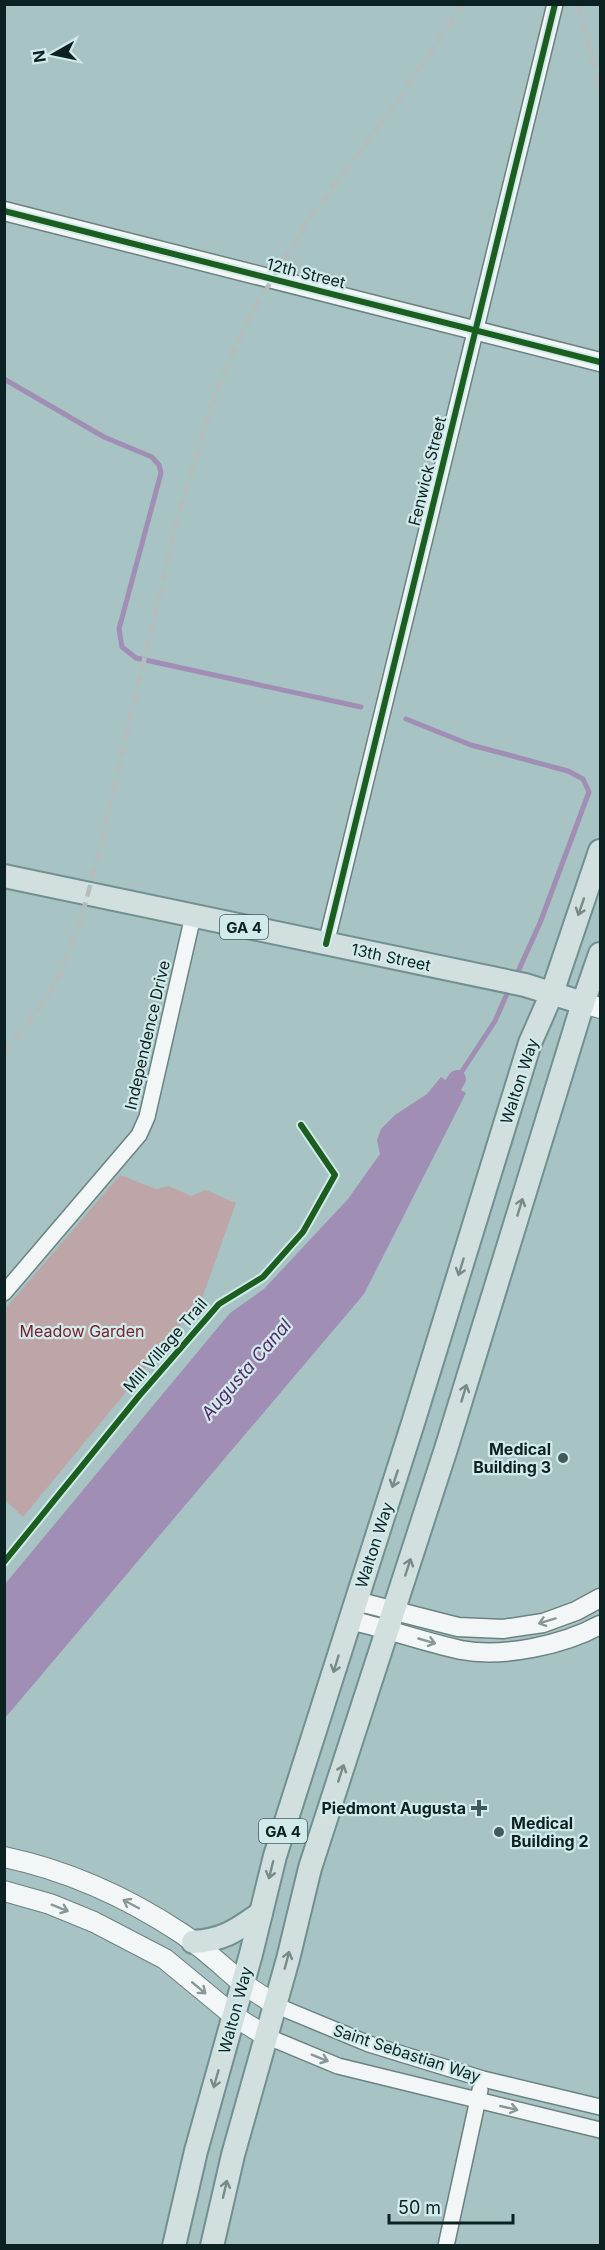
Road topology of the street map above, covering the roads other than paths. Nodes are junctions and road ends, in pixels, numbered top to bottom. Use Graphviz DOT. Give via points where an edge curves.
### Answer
graph roads {
  1 [pos="555,4"];
  2 [pos="4,212"];
  3 [pos="475,330"];
  4 [pos="600,362"];
  5 [pos="600,851"];
  6 [pos="4,876"];
  7 [pos="193,916"];
  8 [pos="326,944"];
  9 [pos="600,954"];
  10 [pos="552,993"];
  11 [pos="592,1005"];
  12 [pos="4,1293"];
  13 [pos="600,1598"];
  14 [pos="353,1610"];
  15 [pos="391,1620"];
  16 [pos="600,1625"];
  17 [pos="4,1857"];
  18 [pos="4,1891"];
  19 [pos="261,1913"];
  20 [pos="187,1938"];
  21 [pos="243,1983"];
  22 [pos="275,2005"];
  23 [pos="234,2016"];
  24 [pos="267,2036"];
  25 [pos="483,2079"];
  26 [pos="478,2100"];
  27 [pos="600,2108"];
  28 [pos="600,2130"];
  29 [pos="174,2246"];
  30 [pos="212,2246"];
  31 [pos="446,2246"];
  1 -- 3 [label="street, Fenwick Street"];
  2 -- 3 [label="street, 12th Street"];
  3 -- 4 [label="street, 12th Street"];
  3 -- 8 [label="street, Fenwick Street"];
  5 -- 10 [label="main road, Walton Way, one-way"];
  6 -- 7 [label="main road, 13th Street / GA 4"];
  7 -- 8 [label="main road, 13th Street / GA 4"];
  7 -- 12 [label="street, Independence Drive" via="147,1117 139,1135"];
  8 -- 10 [label="main road, 13th Street / GA 4"];
  9 -- 11 [label="main road"];
  10 -- 11 [label="main road, 13th Street / GA 4"];
  10 -- 14 [label="main road, Walton Way / GA 4, one-way" via="530,1043"];
  15 -- 11 [label="main road, GA 4, one-way"];
  13 -- 15 [label="street, one-way" via="543,1623 503,1629"];
  14 -- 15 [label="street"];
  14 -- 19 [label="main road, Walton Way / GA 4, one-way" via="275,1856"];
  15 -- 16 [label="street, one-way" via="442,1646 484,1652 532,1648"];
  22 -- 15 [label="main road, GA 4, one-way" via="310,1868"];
  20 -- 17 [label="main road, Saint Sebastian Way, one-way" via="102,1889"];
  18 -- 23 [label="main road, Saint Sebastian Way, one-way" via="50,1904 165,1959"];
  19 -- 20 [label="main road" via="232,1934"];
  19 -- 21 [label="main road, Walton Way / GA 4"];
  20 -- 21 [label="main road, Saint Sebastian Way"];
  21 -- 22 [label="main road, Saint Sebastian Way"];
  21 -- 23 [label="main road, Walton Way / GA 4"];
  22 -- 24 [label="main road, GA 4"];
  22 -- 25 [label="street, Saint Sebastian Way" via="369,2044"];
  23 -- 24 [label="main road, Saint Sebastian Way"];
  23 -- 29 [label="main road, Walton Way / GA 4, one-way"];
  24 -- 26 [label="street, Saint Sebastian Way, one-way" via="338,2066"];
  30 -- 24 [label="main road, GA 4, one-way"];
  25 -- 26 [label="street"];
  25 -- 27 [label="street, Saint Sebastian Way"];
  26 -- 28 [label="street, Saint Sebastian Way, one-way"];
  26 -- 31 [label="street"];
}
